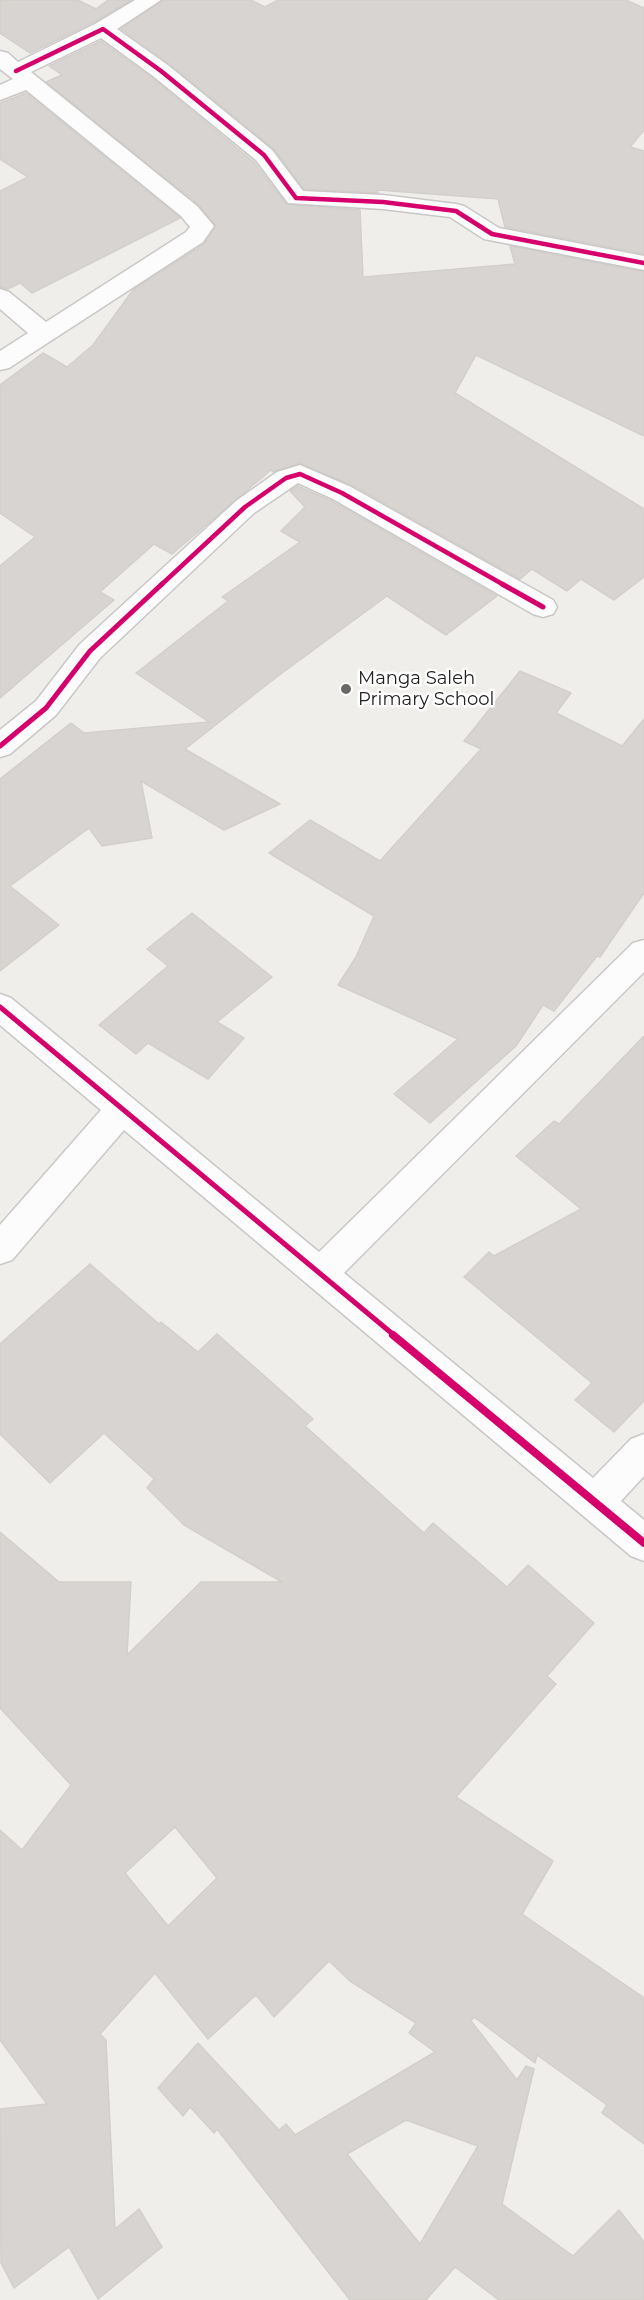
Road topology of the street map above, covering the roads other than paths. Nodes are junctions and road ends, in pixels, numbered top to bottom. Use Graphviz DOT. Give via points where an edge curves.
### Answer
graph roads {
  1 [pos="150,0"];
  2 [pos="103,29"];
  3 [pos="15,70"];
  4 [pos="0,93"];
  5 [pos="644,264"];
  6 [pos="0,297"];
  7 [pos="44,333"];
  8 [pos="0,362"];
  9 [pos="543,607"];
  10 [pos="0,746"];
  11 [pos="644,952"];
  12 [pos="0,1007"];
  13 [pos="123,1108"];
  14 [pos="0,1249"];
  15 [pos="321,1272"];
  16 [pos="644,1451"];
  17 [pos="595,1502"];
  18 [pos="644,1543"];
  1 -- 2 [label="street"];
  2 -- 3 [label="street"];
  2 -- 5 [label="street" via="264,155 296,198 383,202 456,211 492,234"];
  3 -- 4 [label="street"];
  3 -- 7 [label="street" via="189,211 202,226 195,237"];
  6 -- 7 [label="street"];
  7 -- 8 [label="street"];
  9 -- 10 [label="street" via="342,493 300,474 286,478 245,507 90,651 46,708"];
  11 -- 15 [label="street"];
  12 -- 13 [label="street"];
  13 -- 14 [label="street"];
  13 -- 15 [label="street"];
  15 -- 17 [label="street"];
  16 -- 17 [label="street"];
  17 -- 18 [label="street"];
}
